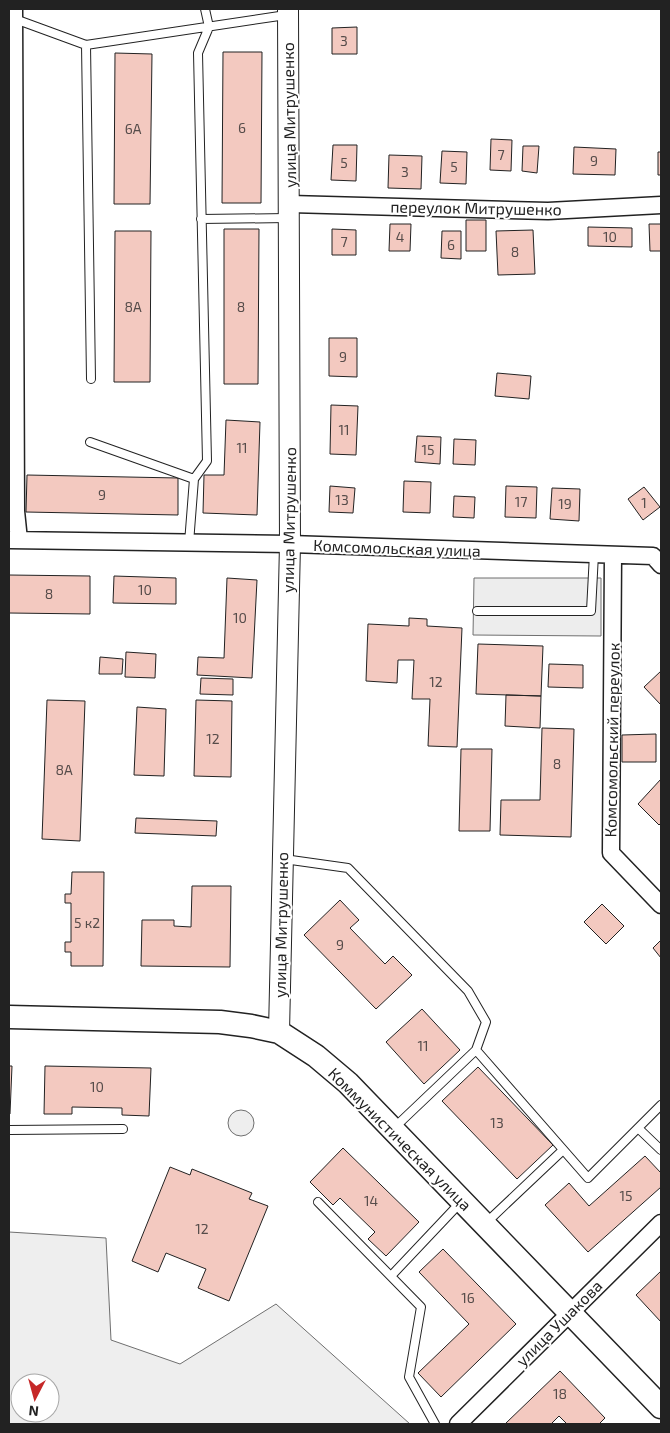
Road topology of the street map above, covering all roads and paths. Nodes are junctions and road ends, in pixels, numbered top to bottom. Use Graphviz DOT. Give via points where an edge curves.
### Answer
graph roads {
  1 [pos="205,9"];
  2 [pos="288,12"];
  3 [pos="14,14"];
  4 [pos="209,27"];
  5 [pos="86,45"];
  6 [pos="661,205"];
  7 [pos="290,211"];
  8 [pos="202,219"];
  9 [pos="90,379"];
  10 [pos="90,442"];
  11 [pos="194,479"];
  12 [pos="14,540"];
  13 [pos="189,543"];
  14 [pos="290,544"];
  15 [pos="594,554"];
  16 [pos="613,555"];
  17 [pos="658,557"];
  18 [pos="477,611"];
  19 [pos="283,859"];
  20 [pos="661,905"];
  21 [pos="9,1017"];
  22 [pos="279,1032"];
  23 [pos="476,1050"];
  24 [pos="661,1105"];
  25 [pos="638,1128"];
  26 [pos="123,1129"];
  27 [pos="392,1129"];
  28 [pos="9,1130"];
  29 [pos="564,1150"];
  30 [pos="661,1150"];
  31 [pos="462,1201"];
  32 [pos="318,1202"];
  33 [pos="661,1224"];
  34 [pos="484,1225"];
  35 [pos="391,1276"];
  36 [pos="569,1313"];
  37 [pos="661,1407"];
  38 [pos="435,1424"];
  39 [pos="458,1424"];
  1 -- 4 [label="lane"];
  2 -- 4 [label="lane"];
  2 -- 7 [label="street, улица Митрушенко"];
  3 -- 5 [label="lane"];
  3 -- 12 [label="street"];
  4 -- 5 [label="lane"];
  4 -- 8 [label="lane" via="198,53"];
  5 -- 9 [label="lane"];
  6 -- 7 [label="street, переулок Митрушенко" via="548,211"];
  7 -- 8 [label="lane"];
  7 -- 14 [label="street, улица Митрушенко"];
  8 -- 11 [label="lane" via="207,461"];
  10 -- 11 [label="lane"];
  11 -- 13 [label="lane"];
  12 -- 13 [label="street, Комсомольская улица"];
  13 -- 14 [label="street, Комсомольская улица"];
  14 -- 15 [label="street, Комсомольская улица"];
  14 -- 19 [label="street, улица Митрушенко"];
  15 -- 16 [label="street, Комсомольская улица"];
  15 -- 18 [label="lane" via="592,612"];
  16 -- 17 [label="street, Комсомольская улица"];
  16 -- 20 [label="street, Комсомольский переулок" via="611,853"];
  19 -- 22 [label="street, улица Митрушенко"];
  19 -- 23 [label="lane" via="348,868 468,991 486,1022"];
  21 -- 22 [label="main road, Коммунистическая улица" via="220,1022"];
  22 -- 27 [label="main road, Коммунистическая улица" via="342,1077"];
  23 -- 27 [label="lane"];
  23 -- 29 [label="lane"];
  24 -- 25 [label="lane"];
  25 -- 29 [label="lane" via="588,1178"];
  25 -- 30 [label="lane"];
  26 -- 28 [label="lane"];
  27 -- 31 [label="main road, Коммунистическая улица"];
  29 -- 34 [label="lane"];
  31 -- 34 [label="main road, Коммунистическая улица"];
  31 -- 35 [label="lane"];
  32 -- 35 [label="lane"];
  33 -- 36 [label="street, улица Ушакова"];
  34 -- 36 [label="main road, Коммунистическая улица"];
  35 -- 38 [label="lane" via="422,1307 409,1377"];
  36 -- 37 [label="main road, Коммунистическая улица"];
  36 -- 39 [label="street, улица Ушакова"];
}
